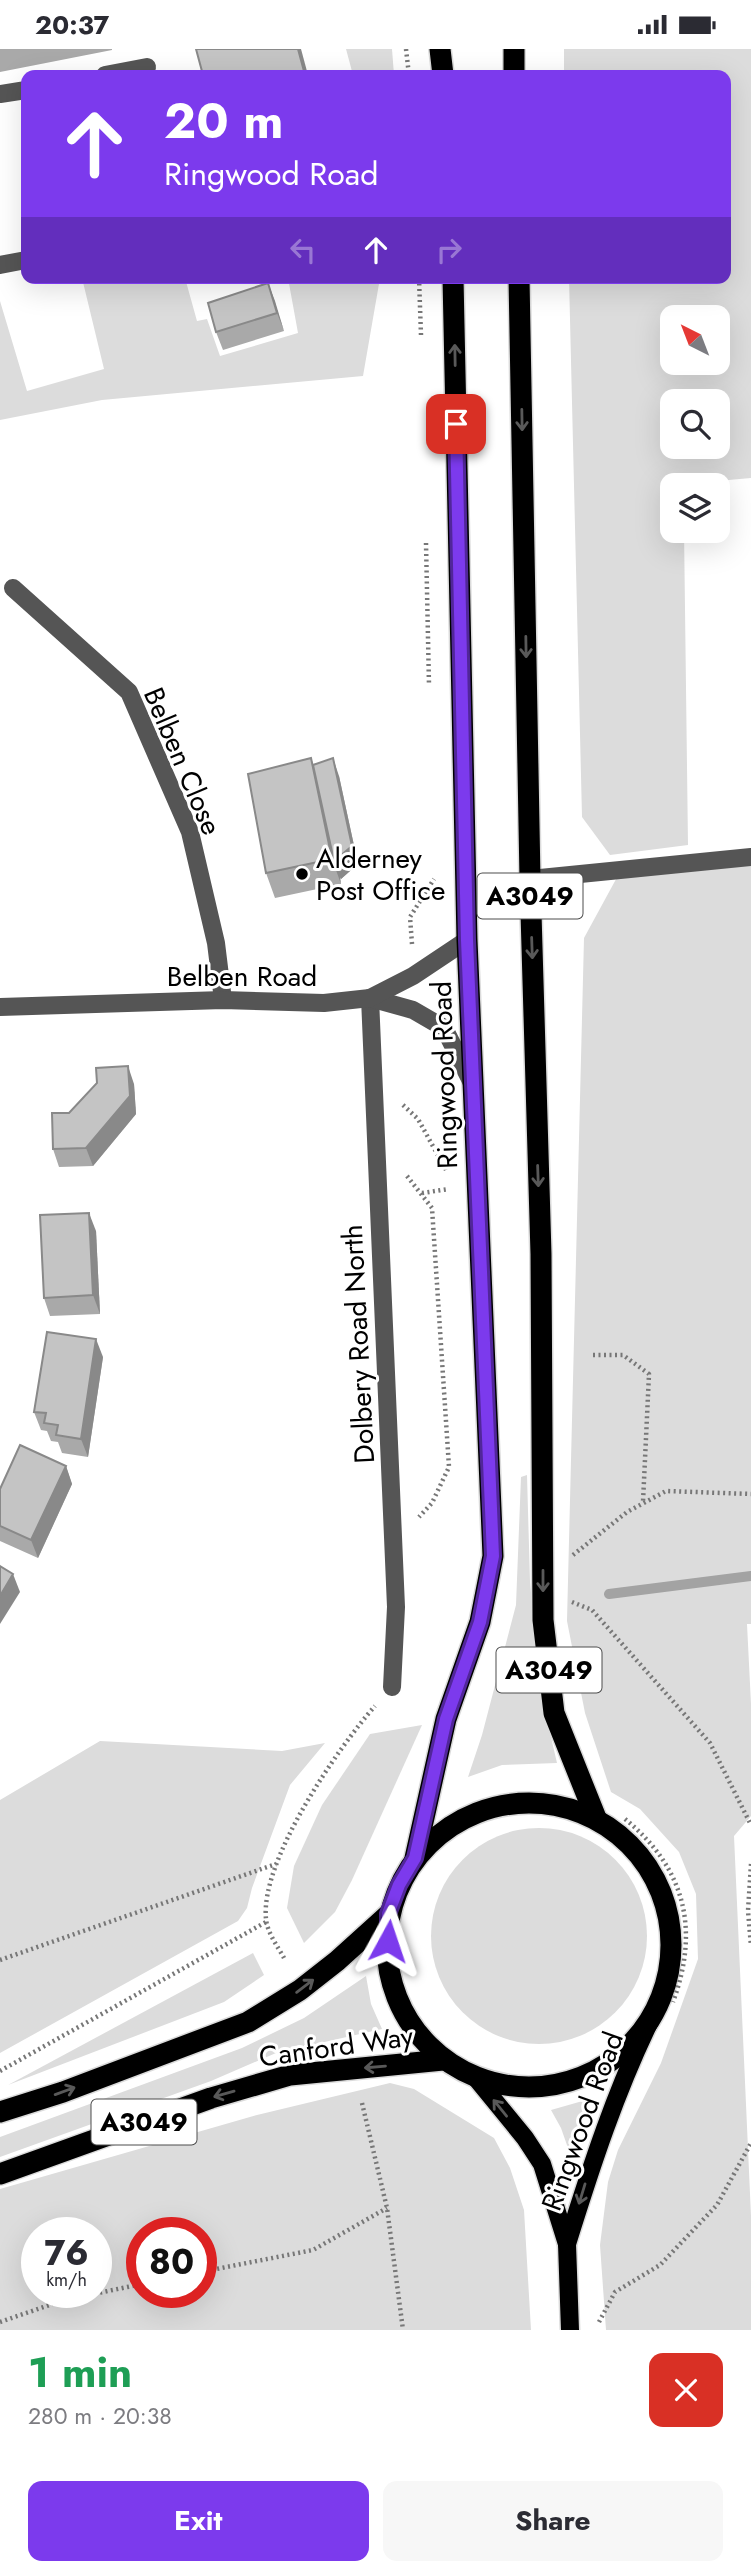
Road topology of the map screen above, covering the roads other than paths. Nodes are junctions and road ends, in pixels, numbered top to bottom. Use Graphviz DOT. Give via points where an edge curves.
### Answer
graph roads {
  1 [pos="142,49"];
  2 [pos="440,49"];
  3 [pos="514,49"];
  4 [pos="148,70"];
  5 [pos="442,70"];
  6 [pos="514,70"];
  7 [pos="21,91"];
  8 [pos="0,95"];
  9 [pos="21,261"];
  10 [pos="0,265"];
  11 [pos="453,284"];
  12 [pos="519,284"];
  13 [pos="13,587"];
  14 [pos="751,857"];
  15 [pos="530,879"];
  16 [pos="467,940"];
  17 [pos="370,998"];
  18 [pos="223,1000"];
  19 [pos="0,1007"];
  20 [pos="473,1083"];
  21 [pos="393,1687"];
  22 [pos="596,1818"];
  23 [pos="415,1858"];
  24 [pos="388,1914"];
  25 [pos="652,2017"];
  26 [pos="443,2060"];
  27 [pos="476,2078"];
  28 [pos="0,2112"];
  29 [pos="0,2174"];
  30 [pos="567,2244"];
  31 [pos="570,2330"];
  1 -- 4 [label="street"];
  2 -- 5 [label="highway"];
  3 -- 6 [label="highway"];
  7 -- 8 [label="street"];
  9 -- 10 [label="street"];
  16 -- 11 [label="highway, Ringwood Road / A3049, one-way"];
  12 -- 15 [label="highway, A3049, one-way"];
  13 -- 18 [label="street, Belben Close" via="129,692 190,832 216,943"];
  14 -- 15 [label="street"];
  15 -- 22 [label="highway, A3049, one-way" via="541,1254 543,1620 554,1713"];
  16 -- 17 [label="street, Belben Road"];
  16 -- 20 [label="highway, Ringwood Road / A3049"];
  17 -- 18 [label="street, Belben Road" via="324,1003"];
  17 -- 20 [label="street" via="413,1010 444,1028"];
  17 -- 21 [label="street, Dolbery Road North" via="396,1607"];
  18 -- 19 [label="street, Belben Road"];
  20 -- 23 [label="highway, Ringwood Road / A3049" via="493,1556 480,1622 446,1719"];
  22 -- 23 [label="highway, A3049" via="548,1803 498,1805 452,1824"];
  22 -- 25 [label="highway, A3049" via="632,1846 658,1884 671,1928 669,1974"];
  23 -- 24 [label="highway, A3049"];
  24 -- 26 [label="highway, A3049" via="387,1969 406,2020"];
  28 -- 24 [label="highway, Canford Way / A3049, one-way" via="247,2022 300,1990"];
  25 -- 27 [label="highway, A3049" via="619,2056 575,2080 525,2088"];
  25 -- 30 [label="main road, Ringwood Road, one-way" via="594,2156"];
  26 -- 27 [label="highway, A3049"];
  26 -- 29 [label="highway, Canford Way / A3049, one-way" via="290,2075 211,2098"];
  30 -- 27 [label="main road, Ringwood Road, one-way" via="542,2164"];
  30 -- 31 [label="main road, Ringwood Road"];
}
